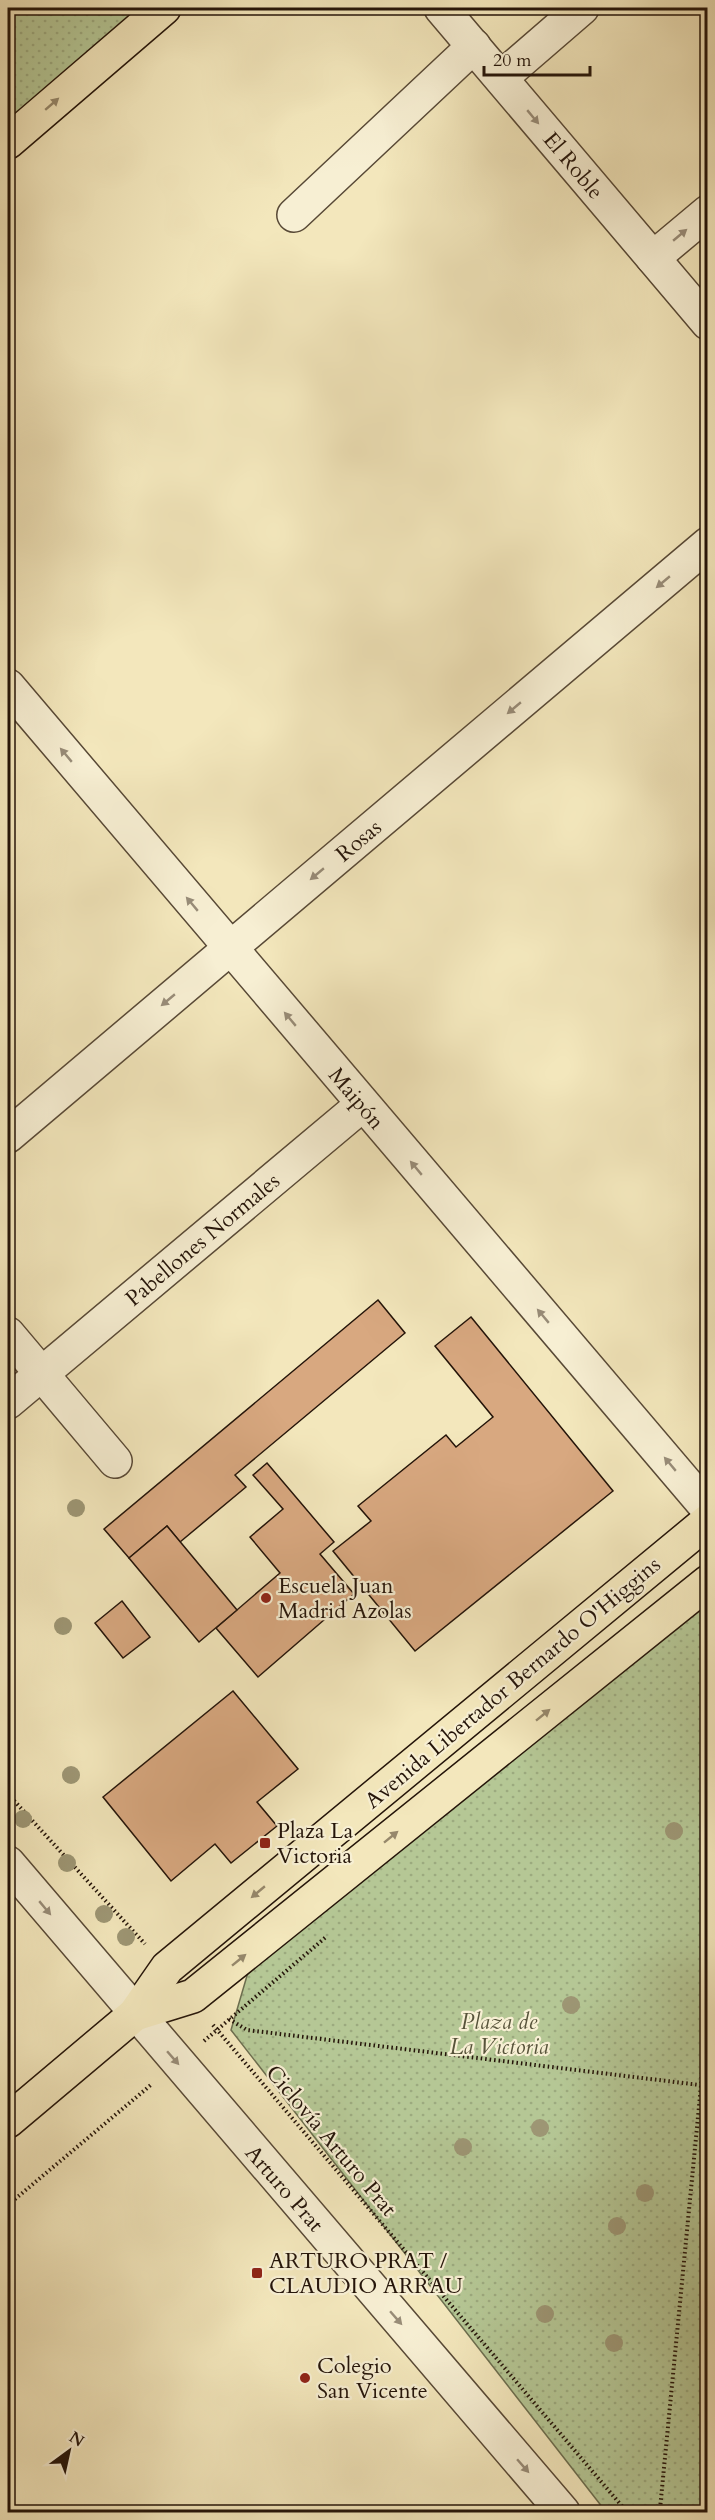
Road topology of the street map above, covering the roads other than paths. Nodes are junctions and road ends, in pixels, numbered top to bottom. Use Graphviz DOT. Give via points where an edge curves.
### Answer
graph roads {
  1 [pos="441,8"];
  2 [pos="582,8"];
  3 [pos="152,12"];
  4 [pos="474,46"];
  5 [pos="501,78"];
  6 [pos="8,142"];
  7 [pos="708,212"];
  8 [pos="294,215"];
  9 [pos="653,258"];
  10 [pos="708,323"];
  11 [pos="708,544"];
  12 [pos="8,686"];
  13 [pos="229,948"];
  14 [pos="362,1104"];
  15 [pos="8,1136"];
  16 [pos="8,1334"];
  17 [pos="41,1373"];
  18 [pos="8,1401"];
  19 [pos="115,1461"];
  20 [pos="708,1509"];
  21 [pos="708,1521"];
  22 [pos="708,1582"];
  23 [pos="8,1863"];
  24 [pos="135,2014"];
  25 [pos="8,2121"];
  26 [pos="563,2512"];
  1 -- 4 [label="street, El Roble"];
  2 -- 5 [label="street"];
  6 -- 3 [label="main road, one-way"];
  4 -- 5 [label="street, El Roble"];
  4 -- 8 [label="street"];
  5 -- 9 [label="street, El Roble, one-way"];
  9 -- 7 [label="street, one-way"];
  9 -- 10 [label="street, El Roble"];
  11 -- 13 [label="street, Rosas, one-way"];
  13 -- 12 [label="street, Maipón, one-way"];
  14 -- 13 [label="street, Maipón, one-way"];
  13 -- 15 [label="street, Rosas, one-way"];
  14 -- 17 [label="street, Pabellones Normales"];
  20 -- 14 [label="street, Maipón, one-way"];
  16 -- 17 [label="street"];
  17 -- 18 [label="street, Pabellones Normales"];
  17 -- 19 [label="street"];
  21 -- 24 [label="main road, Avenida Libertador Bernardo O'Higgins, one-way" via="167,1968"];
  24 -- 22 [label="main road, Avenida Libertador Bernardo O'Higgins, one-way" via="193,1996"];
  23 -- 24 [label="street, Arturo Prat, one-way"];
  24 -- 25 [label="main road, Avenida Libertador Bernardo O'Higgins"];
  24 -- 26 [label="street, Arturo Prat, one-way"];
}
